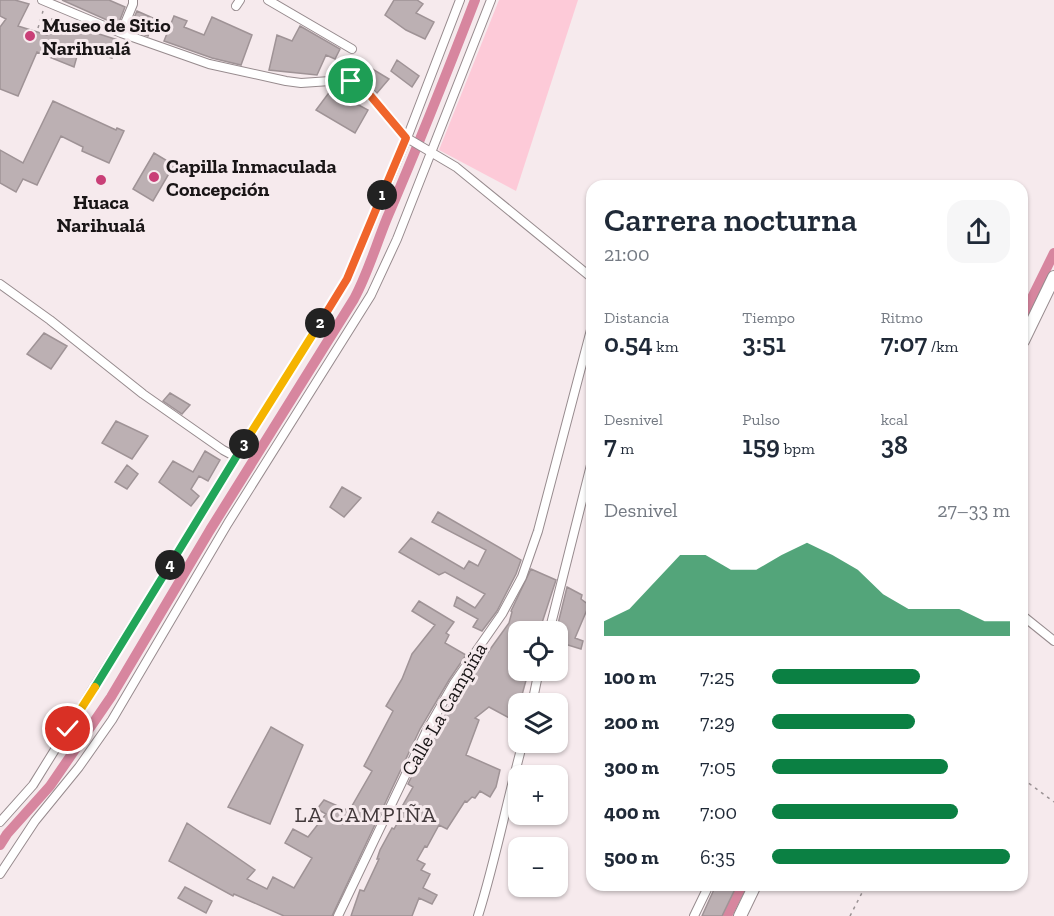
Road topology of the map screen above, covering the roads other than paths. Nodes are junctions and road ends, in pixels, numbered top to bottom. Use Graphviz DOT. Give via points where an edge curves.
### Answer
graph roads {
  1 [pos="133,0"];
  2 [pos="268,0"];
  3 [pos="460,0"];
  4 [pos="491,0"];
  5 [pos="44,1"];
  6 [pos="121,33"];
  7 [pos="352,49"];
  8 [pos="410,140"];
  9 [pos="429,151"];
  10 [pos="586,273"];
  11 [pos="1054,277"];
  12 [pos="0,284"];
  13 [pos="1028,331"];
  14 [pos="586,349"];
  15 [pos="236,457"];
  16 [pos="586,485"];
  17 [pos="1028,620"];
  18 [pos="552,621"];
  19 [pos="1054,641"];
  20 [pos="520,753"];
  21 [pos="0,822"];
  22 [pos="0,874"];
  23 [pos="705,891"];
  24 [pos="752,891"];
  25 [pos="338,916"];
  26 [pos="478,916"];
  27 [pos="694,916"];
  28 [pos="740,916"];
  1 -- 6 [label="street"];
  2 -- 7 [label="street"];
  3 -- 8 [label="street"];
  4 -- 9 [label="street"];
  5 -- 6 [label="street"];
  6 -- 8 [label="street" via="174,53 252,74 301,83 351,81 369,94"];
  8 -- 9 [label="street"];
  8 -- 15 [label="street" via="347,279"];
  9 -- 10 [label="street" via="456,167"];
  9 -- 22 [label="street" via="397,239 371,295 228,523 112,720"];
  11 -- 13 [label="main road"];
  12 -- 15 [label="street" via="143,394"];
  14 -- 25 [label="street, Calle La Campiña" via="522,577 426,732"];
  15 -- 21 [label="street" via="33,785"];
  16 -- 18 [label="street"];
  17 -- 19 [label="street"];
  20 -- 26 [label="street"];
  23 -- 27 [label="street"];
  24 -- 28 [label="main road"];
}
